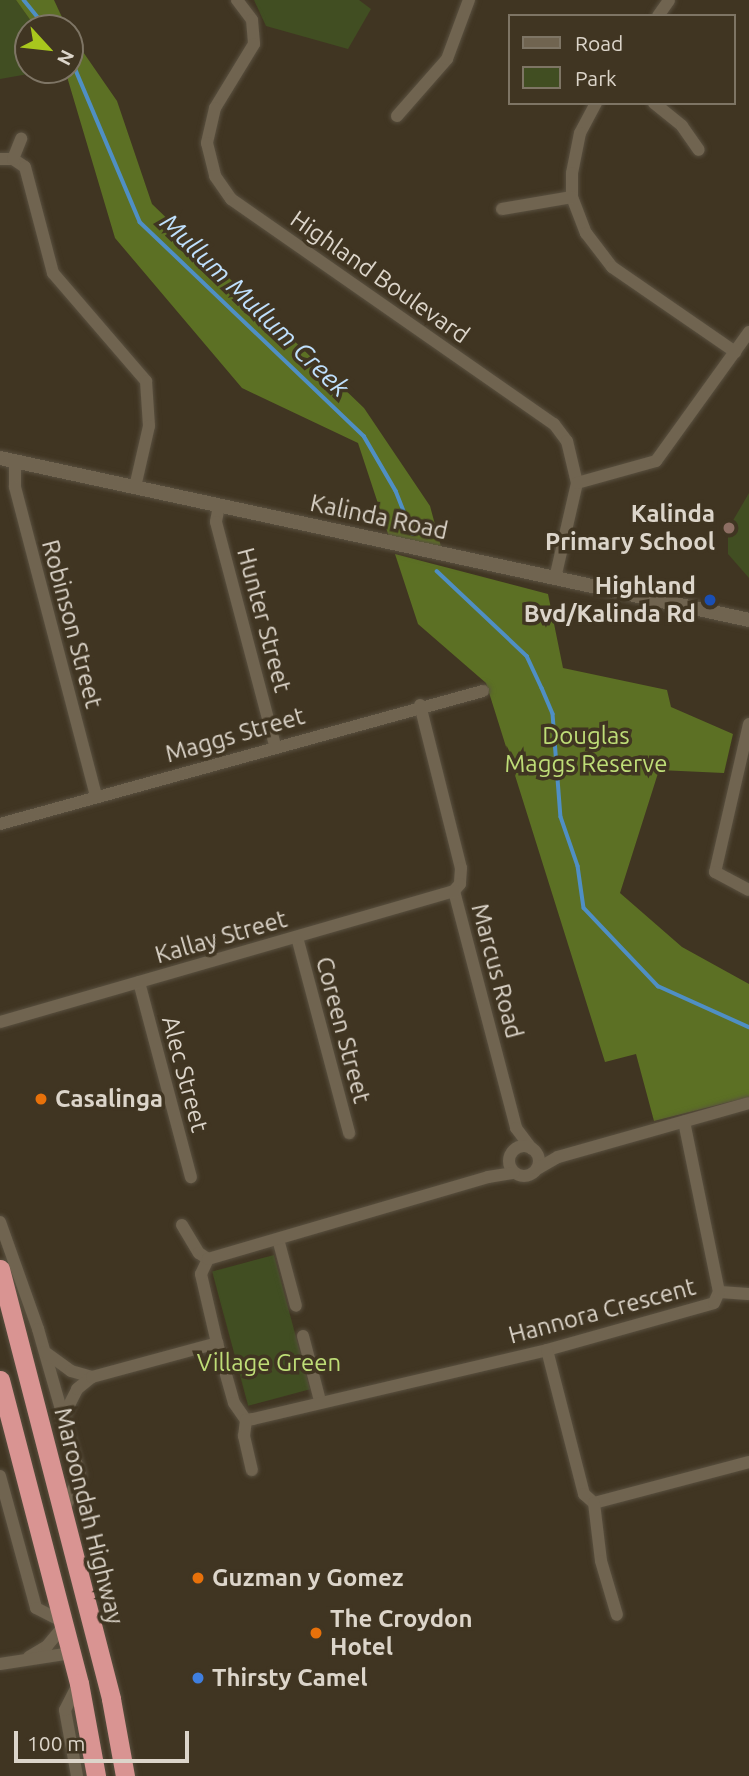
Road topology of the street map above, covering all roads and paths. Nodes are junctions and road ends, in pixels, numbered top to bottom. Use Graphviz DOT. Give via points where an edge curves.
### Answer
graph roads {
  1 [pos="237,0"];
  2 [pos="469,0"];
  3 [pos="595,105"];
  4 [pos="656,105"];
  5 [pos="397,116"];
  6 [pos="21,139"];
  7 [pos="699,150"];
  8 [pos="7,159"];
  9 [pos="572,197"];
  10 [pos="502,209"];
  11 [pos="749,332"];
  12 [pos="735,352"];
  13 [pos="0,458"];
  14 [pos="15,461"];
  15 [pos="578,483"];
  16 [pos="135,487"];
  17 [pos="219,506"];
  18 [pos="555,578"];
  19 [pos="749,620"];
  20 [pos="483,691"];
  21 [pos="420,705"];
  22 [pos="749,724"];
  23 [pos="275,745"];
  24 [pos="96,796"];
  25 [pos="0,824"];
  26 [pos="749,890"];
  27 [pos="454,891"];
  28 [pos="297,937"];
  29 [pos="139,982"];
  30 [pos="0,1023"];
  31 [pos="749,1103"];
  32 [pos="684,1122"];
  33 [pos="516,1128"];
  34 [pos="349,1133"];
  35 [pos="534,1150"];
  36 [pos="510,1155"];
  37 [pos="558,1157"];
  38 [pos="537,1169"];
  39 [pos="514,1173"];
  40 [pos="191,1177"];
  41 [pos="488,1177"];
  42 [pos="0,1222"];
  43 [pos="182,1225"];
  44 [pos="278,1238"];
  45 [pos="208,1259"];
  46 [pos="0,1269"];
  47 [pos="719,1292"];
  48 [pos="749,1294"];
  49 [pos="296,1306"];
  50 [pos="303,1336"];
  51 [pos="217,1343"];
  52 [pos="547,1350"];
  53 [pos="45,1351"];
  54 [pos="92,1377"];
  55 [pos="0,1380"];
  56 [pos="320,1401"];
  57 [pos="63,1417"];
  58 [pos="246,1420"];
  59 [pos="749,1462"];
  60 [pos="23,1465"];
  61 [pos="252,1470"];
  62 [pos="0,1474"];
  63 [pos="594,1503"];
  64 [pos="63,1512"];
  65 [pos="617,1615"];
  66 [pos="63,1624"];
  67 [pos="95,1638"];
  68 [pos="71,1653"];
  69 [pos="29,1657"];
  70 [pos="0,1664"];
  71 [pos="79,1684"];
  72 [pos="77,1776"];
  73 [pos="96,1776"];
  74 [pos="125,1776"];
  1 -- 15 [label="street, Highland Boulevard" via="252,20 255,37 211,124 210,160 222,188 554,424 567,441"];
  2 -- 5 [label="street" via="447,59"];
  3 -- 9 [label="street" via="580,132"];
  4 -- 7 [label="street"];
  6 -- 8 [label="street"];
  8 -- 16 [label="street" via="25,167 53,273 146,382 149,426"];
  9 -- 10 [label="street"];
  9 -- 12 [label="street" via="586,233 612,267"];
  11 -- 12 [label="street"];
  12 -- 15 [label="street" via="656,461"];
  13 -- 14 [label="street, Kalinda Road"];
  14 -- 16 [label="street, Kalinda Road"];
  14 -- 24 [label="street, Robinson Street" via="15,487"];
  15 -- 18 [label="street, Highland Boulevard"];
  16 -- 17 [label="street, Kalinda Road"];
  17 -- 18 [label="street, Kalinda Road"];
  17 -- 23 [label="street, Hunter Street" via="216,522"];
  18 -- 19 [label="street, Kalinda Road"];
  20 -- 21 [label="street, Maggs Street"];
  21 -- 23 [label="street, Maggs Street"];
  21 -- 27 [label="street, Marcus Road" via="461,868 460,884"];
  22 -- 26 [label="street" via="715,872"];
  23 -- 24 [label="street, Maggs Street"];
  24 -- 25 [label="street, Maggs Street"];
  27 -- 28 [label="street, Kallay Street"];
  27 -- 33 [label="street, Marcus Road"];
  28 -- 29 [label="street, Kallay Street"];
  28 -- 34 [label="street, Coreen Street"];
  29 -- 30 [label="street, Kallay Street"];
  29 -- 40 [label="street, Alec Street"];
  31 -- 32 [label="street"];
  32 -- 37 [label="street"];
  32 -- 47 [label="street, Hannora Crescent"];
  33 -- 35 [label="street, Marcus Road"];
  33 -- 36 [label="street, Marcus Road"];
  35 -- 36 [label="street" via="523,1146"];
  35 -- 37 [label="street"];
  35 -- 38 [label="street"];
  36 -- 39 [label="street"];
  36 -- 41 [label="street"];
  37 -- 38 [label="street"];
  38 -- 39 [label="street" via="530,1176"];
  39 -- 41 [label="street"];
  41 -- 44 [label="street"];
  42 -- 53 [label="street"];
  43 -- 45 [label="street" via="199,1253"];
  44 -- 45 [label="street"];
  44 -- 49 [label="street"];
  45 -- 51 [label="street" via="201,1274"];
  46 -- 64 [label="highway, Maroondah Highway"];
  47 -- 48 [label="street"];
  47 -- 52 [label="street, Hannora Crescent" via="714,1303"];
  50 -- 56 [label="street"];
  51 -- 54 [label="street"];
  51 -- 58 [label="street" via="234,1403"];
  52 -- 56 [label="street, Hannora Crescent"];
  52 -- 63 [label="street" via="584,1494"];
  53 -- 54 [label="street" via="71,1371"];
  53 -- 57 [label="street"];
  54 -- 57 [label="street" via="77,1389"];
  55 -- 60 [label="highway, Maroondah Highway"];
  56 -- 58 [label="street, Hannora Crescent"];
  57 -- 64 [label="street" via="80,1475"];
  58 -- 61 [label="street" via="244,1436"];
  59 -- 63 [label="street"];
  60 -- 62 [label="street"];
  60 -- 66 [label="highway, Maroondah Highway"];
  62 -- 66 [label="street" via="36,1608"];
  63 -- 65 [label="street" via="601,1561"];
  64 -- 67 [label="highway, Maroondah Highway"];
  66 -- 68 [label="highway, Maroondah Highway"];
  66 -- 69 [label="street" via="47,1646"];
  67 -- 68 [label="highway"];
  67 -- 74 [label="highway, Maroondah Highway"];
  68 -- 69 [label="street"];
  68 -- 71 [label="highway, Maroondah Highway"];
  69 -- 70 [label="street"];
  71 -- 72 [label="street" via="65,1710"];
  71 -- 73 [label="highway, Maroondah Highway"];
}
